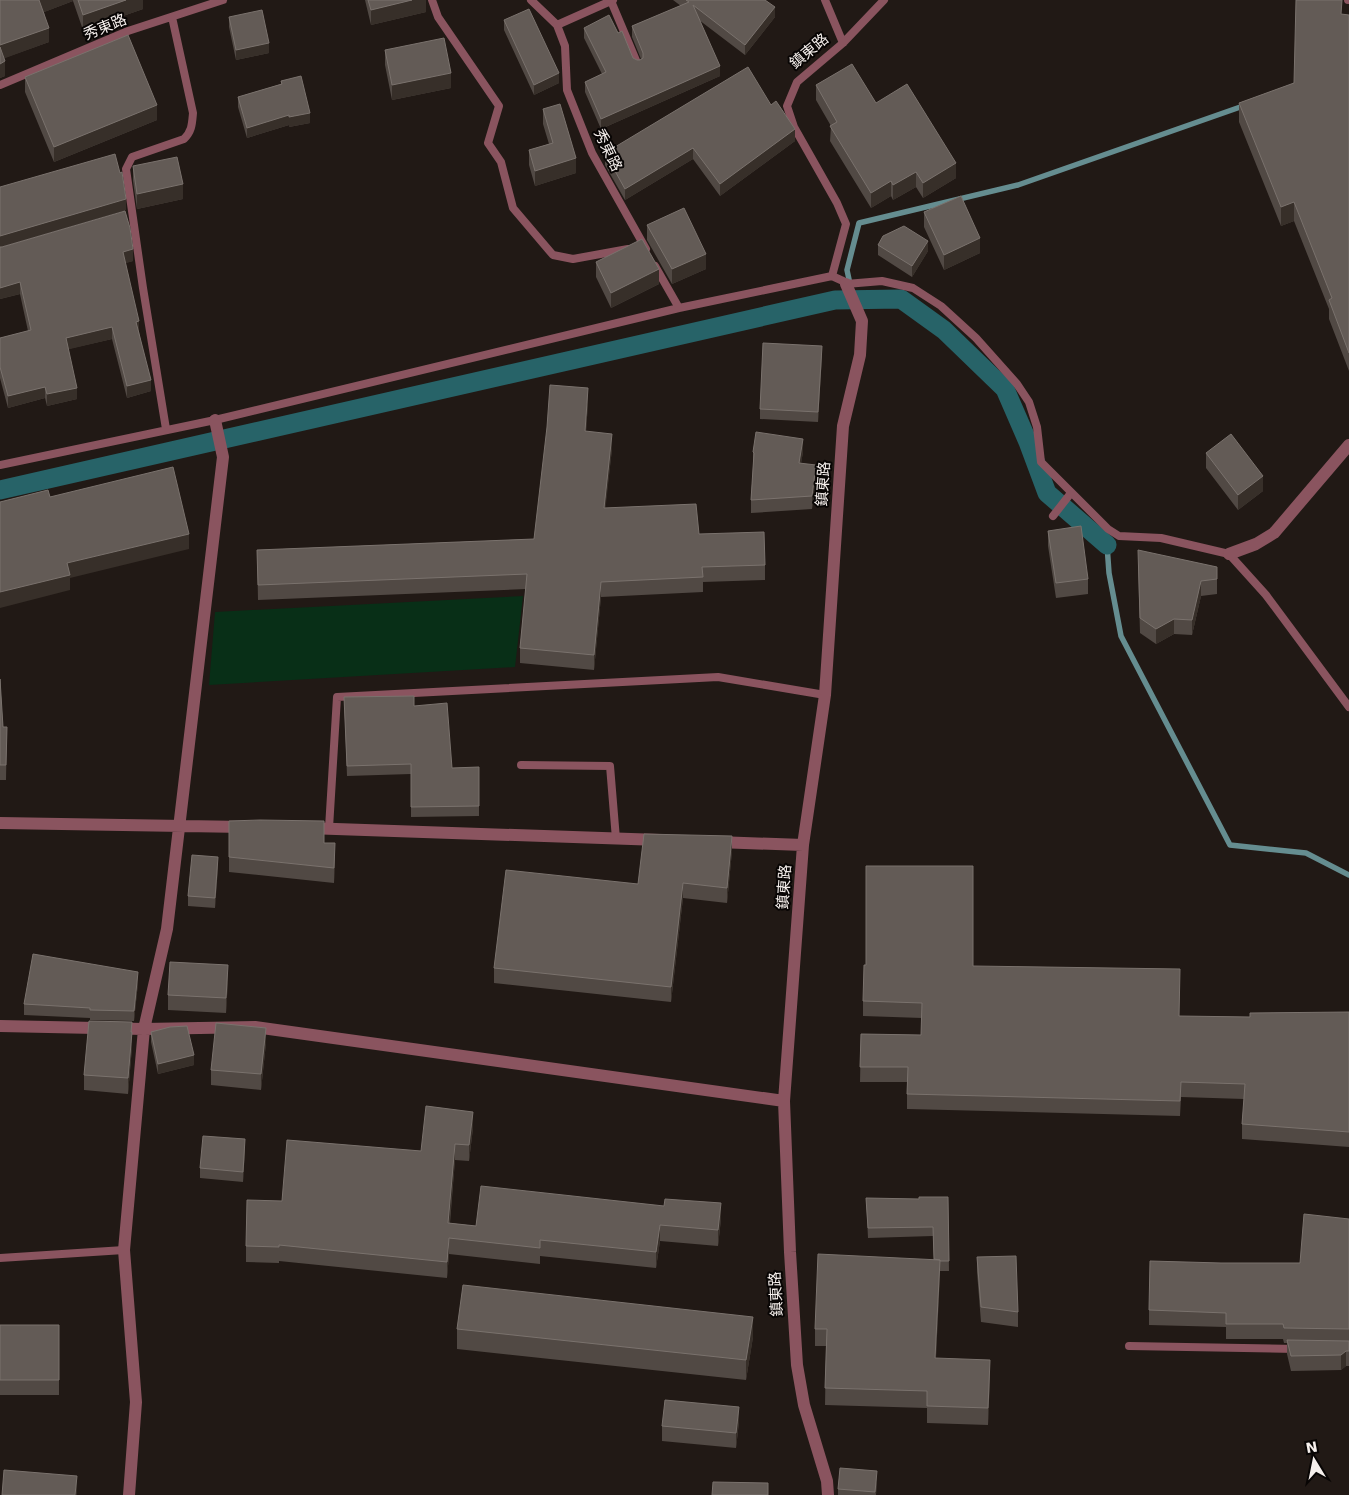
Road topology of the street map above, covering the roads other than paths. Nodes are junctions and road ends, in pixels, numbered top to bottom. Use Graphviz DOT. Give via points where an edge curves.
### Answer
graph roads {
  1 [pos="222,0"];
  2 [pos="432,0"];
  3 [pos="531,0"];
  4 [pos="612,0"];
  5 [pos="825,0"];
  6 [pos="884,0"];
  7 [pos="172,17"];
  8 [pos="557,25"];
  9 [pos="843,43"];
  10 [pos="638,64"];
  11 [pos="0,85"];
  12 [pos="132,214"];
  13 [pos="122,217"];
  14 [pos="644,246"];
  15 [pos="649,254"];
  16 [pos="653,262"];
  17 [pos="832,276"];
  18 [pos="846,284"];
  19 [pos="679,308"];
  20 [pos="215,420"];
  21 [pos="166,429"];
  22 [pos="1349,445"];
  23 [pos="0,465"];
  24 [pos="1071,493"];
  25 [pos="1053,516"];
  26 [pos="1229,554"];
  27 [pos="825,694"];
  28 [pos="1349,707"];
  29 [pos="521,764"];
  30 [pos="0,823"];
  31 [pos="180,825"];
  32 [pos="259,827"];
  33 [pos="299,828"];
  34 [pos="329,828"];
  35 [pos="616,839"];
  36 [pos="675,841"];
  37 [pos="705,842"];
  38 [pos="803,845"];
  39 [pos="0,1026"];
  40 [pos="144,1029"];
  41 [pos="784,1101"];
  42 [pos="124,1250"];
  43 [pos="0,1258"];
  44 [pos="1129,1346"];
  45 [pos="1309,1349"];
  46 [pos="129,1495"];
  47 [pos="828,1495"];
  1 -- 7 [label="lane, 秀東路"];
  2 -- 14 [label="lane" via="438,17 499,106 488,143 501,162 513,208 553,255 573,259"];
  3 -- 8 [label="lane, 秀東路"];
  4 -- 8 [label="lane"];
  4 -- 10 [label="lane"];
  5 -- 9 [label="lane"];
  6 -- 9 [label="lane, 鎮東路"];
  7 -- 11 [label="lane, 秀東路" via="128,31"];
  7 -- 12 [label="lane" via="193,113 192,126 184,139 132,157 126,169"];
  8 -- 14 [label="lane, 秀東路" via="565,46 567,90 592,153"];
  9 -- 17 [label="lane, 鎮東路" via="797,82 787,106 794,127 846,224"];
  12 -- 13 [label="lane"];
  12 -- 21 [label="lane"];
  14 -- 15 [label="lane, 秀東路"];
  16 -- 19 [label="lane"];
  17 -- 18 [label="lane"];
  17 -- 19 [label="lane"];
  18 -- 24 [label="lane" via="882,281 913,288 941,306 976,338 1029,402 1037,427 1042,462"];
  18 -- 27 [label="street, 鎮東路" via="862,321 860,355 843,426"];
  19 -- 20 [label="lane"];
  20 -- 21 [label="lane"];
  20 -- 31 [label="street" via="223,458"];
  21 -- 23 [label="lane"];
  22 -- 26 [label="street" via="1274,532 1256,544"];
  24 -- 25 [label="lane"];
  24 -- 26 [label="lane" via="1119,536 1160,538"];
  26 -- 28 [label="lane" via="1266,595"];
  27 -- 34 [label="lane" via="718,677 337,697"];
  27 -- 38 [label="street, 鎮東路"];
  29 -- 35 [label="lane" via="610,766"];
  30 -- 31 [label="street"];
  31 -- 32 [label="street"];
  31 -- 40 [label="street" via="168,929"];
  33 -- 34 [label="street"];
  34 -- 35 [label="street"];
  35 -- 36 [label="street"];
  37 -- 38 [label="street"];
  38 -- 41 [label="street, 鎮東路"];
  39 -- 40 [label="street"];
  40 -- 41 [label="street" via="255,1028"];
  40 -- 42 [label="street"];
  41 -- 47 [label="street, 鎮東路" via="796,1365"];
  42 -- 43 [label="lane"];
  42 -- 46 [label="street" via="136,1402"];
  44 -- 45 [label="lane"];
}
